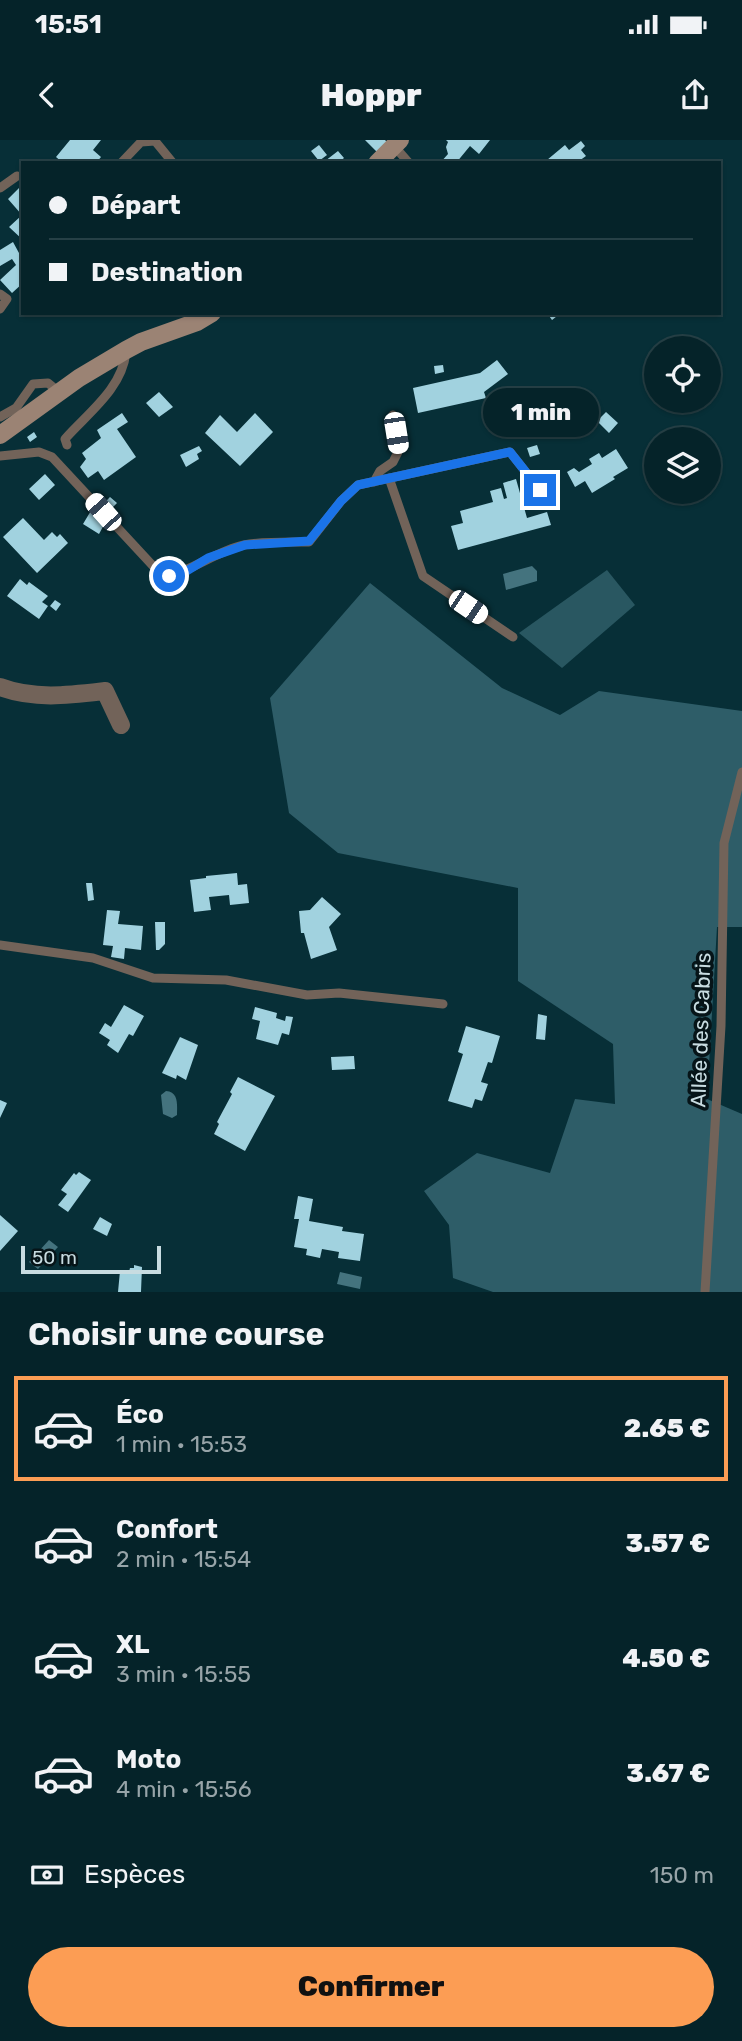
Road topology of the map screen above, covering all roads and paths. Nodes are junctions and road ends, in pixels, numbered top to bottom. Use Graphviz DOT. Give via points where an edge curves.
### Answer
graph roads {
  1 [pos="397,143"];
  2 [pos="123,161"];
  3 [pos="171,161"];
  4 [pos="379,161"];
  5 [pos="408,161"];
  6 [pos="17,176"];
  7 [pos="0,188"];
  8 [pos="0,294"];
  9 [pos="0,309"];
  10 [pos="209,315"];
  11 [pos="126,350"];
  12 [pos="59,392"];
  13 [pos="393,415"];
  14 [pos="0,417"];
  15 [pos="0,435"];
  16 [pos="67,445"];
  17 [pos="0,456"];
  18 [pos="389,478"];
  19 [pos="374,482"];
  20 [pos="540,490"];
  21 [pos="513,637"];
  22 [pos="0,687"];
  23 [pos="121,725"];
  24 [pos="742,772"];
  25 [pos="0,945"];
  26 [pos="443,1004"];
  27 [pos="705,1292"];
  1 -- 4 [label="street"];
  1 -- 5 [label="lane"];
  2 -- 3 [label="lane" via="141,142 155,141"];
  6 -- 7 [label="lane"];
  8 -- 9 [label="lane" via="8,299"];
  10 -- 11 [label="street"];
  11 -- 12 [label="street"];
  11 -- 16 [label="lane" via="125,364 104,399 65,439"];
  12 -- 14 [label="lane" via="48,383 33,384 16,408"];
  12 -- 15 [label="street"];
  13 -- 19 [label="lane" via="398,452"];
  17 -- 19 [label="lane" via="39,452 52,457 154,567 169,576 245,545 309,541 358,485"];
  18 -- 19 [label="lane"];
  18 -- 20 [label="lane" via="510,452"];
  18 -- 21 [label="lane" via="423,576"];
  22 -- 23 [label="street" via="59,697 105,691"];
  24 -- 27 [label="lane, Allée des Cabris" via="724,844 721,1026"];
  25 -- 26 [label="lane" via="93,958 153,978 226,980 307,995 339,993"];
}
